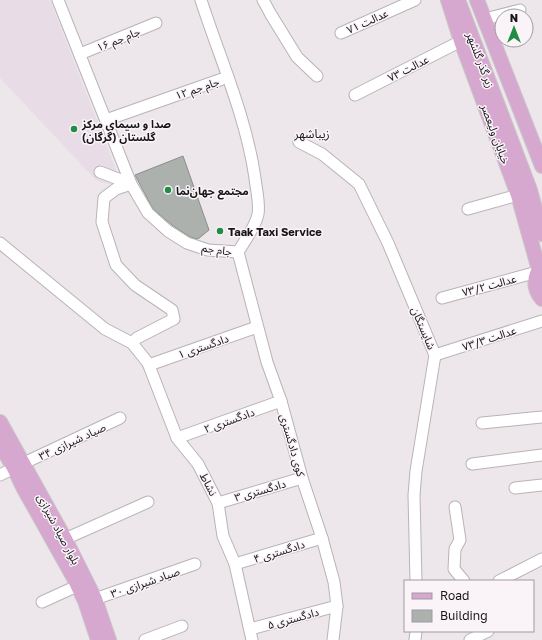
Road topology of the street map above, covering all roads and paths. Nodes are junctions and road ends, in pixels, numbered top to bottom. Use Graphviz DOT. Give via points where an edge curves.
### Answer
graph roads {
  1 [pos="58,0"];
  2 [pos="200,0"];
  3 [pos="263,0"];
  4 [pos="415,0"];
  5 [pos="448,0"];
  6 [pos="458,0"];
  7 [pos="466,0"];
  8 [pos="477,0"];
  9 [pos="494,17"];
  10 [pos="485,19"];
  11 [pos="156,23"];
  12 [pos="342,33"];
  13 [pos="461,41"];
  14 [pos="80,54"];
  15 [pos="317,76"];
  16 [pos="228,77"];
  17 [pos="355,95"];
  18 [pos="106,120"];
  19 [pos="299,142"];
  20 [pos="542,166"];
  21 [pos="100,172"];
  22 [pos="131,184"];
  23 [pos="518,195"];
  24 [pos="542,203"];
  25 [pos="468,209"];
  26 [pos="538,237"];
  27 [pos="0,243"];
  28 [pos="238,252"];
  29 [pos="539,269"];
  30 [pos="442,298"];
  31 [pos="542,299"];
  32 [pos="542,321"];
  33 [pos="257,327"];
  34 [pos="132,343"];
  35 [pos="435,355"];
  36 [pos="149,365"];
  37 [pos="281,401"];
  38 [pos="542,417"];
  39 [pos="120,418"];
  40 [pos="0,422"];
  41 [pos="482,423"];
  42 [pos="177,438"];
  43 [pos="0,444"];
  44 [pos="542,455"];
  45 [pos="472,464"];
  46 [pos="19,466"];
  47 [pos="0,475"];
  48 [pos="302,478"];
  49 [pos="542,485"];
  50 [pos="515,488"];
  51 [pos="148,502"];
  52 [pos="218,503"];
  53 [pos="455,507"];
  54 [pos="322,538"];
  55 [pos="65,539"];
  56 [pos="542,559"];
  57 [pos="195,564"];
  58 [pos="235,564"];
  59 [pos="416,580"];
  60 [pos="463,580"];
  61 [pos="501,580"];
  62 [pos="78,586"];
  63 [pos="95,599"];
  64 [pos="42,602"];
  65 [pos="337,606"];
  66 [pos="182,626"];
  67 [pos="486,632"];
  68 [pos="251,635"];
  69 [pos="98,640"];
  70 [pos="110,640"];
  71 [pos="145,640"];
  72 [pos="333,640"];
  73 [pos="470,640"];
  1 -- 14 [label="street, جام جم"];
  2 -- 16 [label="street, جام جم"];
  3 -- 15 [label="street" via="297,57"];
  4 -- 12 [label="street, عدالت ۷۱"];
  5 -- 13 [label="main road, خیابان ولیعصر"];
  6 -- 26 [label="main road, زیر گذر گلشهر" via="530,190"];
  7 -- 24 [label="main road, زیر گذر گلشهر"];
  8 -- 10 [label="main road"];
  9 -- 10 [label="street"];
  10 -- 20 [label="main road"];
  11 -- 14 [label="street, ۱۶ جام جم"];
  13 -- 17 [label="street, عدالت ۷۳"];
  13 -- 23 [label="main road, خیابان ولیعصر"];
  14 -- 18 [label="street, جام جم"];
  16 -- 18 [label="street, ۱۲ جام جم"];
  16 -- 28 [label="street, جام جم" via="251,153 257,194 258,214"];
  18 -- 22 [label="street, جام جم"];
  19 -- 35 [label="street, شایستگان" via="322,154 359,184 388,243"];
  21 -- 22 [label="street"];
  22 -- 28 [label="street, جام جم" via="148,213 168,231 187,243 208,250"];
  22 -- 34 [label="street" via="116,189 104,198 102,222 111,251 116,265 135,285 172,310 174,319 136,338"];
  23 -- 25 [label="street"];
  23 -- 26 [label="main road, خیابان ولیعصر"];
  26 -- 29 [label="main road, خیابان ولیعصر"];
  27 -- 34 [label="street" via="105,329"];
  28 -- 33 [label="street, کوی دادگستری"];
  29 -- 30 [label="street, عدالت ۷۳/۲"];
  29 -- 31 [label="main road, خیابان ولیعصر" via="535,287"];
  32 -- 35 [label="street, ۷۳/۳ عدالت"];
  33 -- 36 [label="street, دادگستری ۱"];
  33 -- 37 [label="street, کوی دادگستری" via="266,362"];
  34 -- 36 [label="street, نشاط"];
  35 -- 59 [label="street, شایستگان" via="416,471"];
  36 -- 42 [label="street, نشاط"];
  37 -- 42 [label="street, دادگستری ۲"];
  37 -- 48 [label="street, کوی دادگستری"];
  38 -- 41 [label="street"];
  39 -- 46 [label="street, صیاد شیرازی ۳۴"];
  40 -- 46 [label="main road, بلوار صیاد شیرازی"];
  42 -- 52 [label="street, نشاط" via="198,464"];
  43 -- 46 [label="main road, بلوار صیاد شیرازی"];
  44 -- 45 [label="street"];
  46 -- 47 [label="street, صیاد شیرازی ۳۴"];
  46 -- 55 [label="main road, بلوار صیاد شیرازی"];
  46 -- 62 [label="main road, بلوار صیاد شیرازی" via="22,487"];
  48 -- 52 [label="street, دادگستری ۳"];
  48 -- 54 [label="street, کوی دادگستری"];
  49 -- 50 [label="street"];
  51 -- 55 [label="street"];
  52 -- 58 [label="street, نشاط" via="223,536"];
  53 -- 60 [label="street" via="460,540 455,549 454,569"];
  54 -- 58 [label="street, دادگستری ۴"];
  54 -- 65 [label="street, کوی دادگستری" via="334,582"];
  55 -- 63 [label="main road, بلوار صیاد شیرازی"];
  56 -- 61 [label="street"];
  57 -- 63 [label="street, صیاد شیرازی ۳۰"];
  58 -- 68 [label="street, نشاط"];
  62 -- 64 [label="street"];
  62 -- 69 [label="main road, بلوار صیاد شیرازی"];
  63 -- 70 [label="main road, بلوار صیاد شیرازی"];
  65 -- 68 [label="street, دادگستری ۵"];
  65 -- 72 [label="street, کوی دادگستری"];
  66 -- 71 [label="street"];
  67 -- 73 [label="street"];
}
